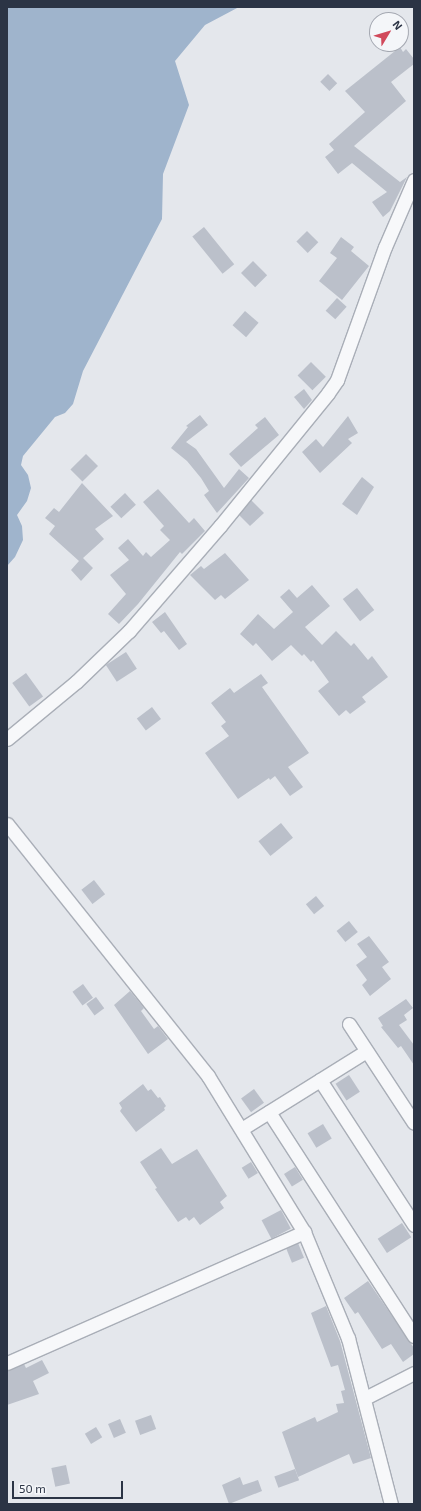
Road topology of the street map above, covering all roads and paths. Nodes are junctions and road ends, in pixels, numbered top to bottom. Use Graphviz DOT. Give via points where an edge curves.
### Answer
graph roads {
  1 [pos="414,180"];
  2 [pos="7,740"];
  3 [pos="7,824"];
  4 [pos="348,1024"];
  5 [pos="366,1051"];
  6 [pos="320,1080"];
  7 [pos="269,1112"];
  8 [pos="414,1124"];
  9 [pos="242,1128"];
  10 [pos="414,1225"];
  11 [pos="304,1232"];
  12 [pos="414,1336"];
  13 [pos="7,1364"];
  14 [pos="414,1373"];
  15 [pos="365,1398"];
  16 [pos="391,1504"];
  1 -- 2 [label="street" via="385,247 337,380 220,526 130,631 76,682"];
  3 -- 9 [label="street" via="180,1038"];
  4 -- 5 [label="street"];
  5 -- 6 [label="street"];
  5 -- 8 [label="street"];
  6 -- 7 [label="street"];
  6 -- 10 [label="street"];
  7 -- 9 [label="street"];
  7 -- 12 [label="street"];
  9 -- 11 [label="street"];
  11 -- 13 [label="street"];
  11 -- 15 [label="street" via="348,1338"];
  14 -- 15 [label="street"];
  15 -- 16 [label="street"];
}
